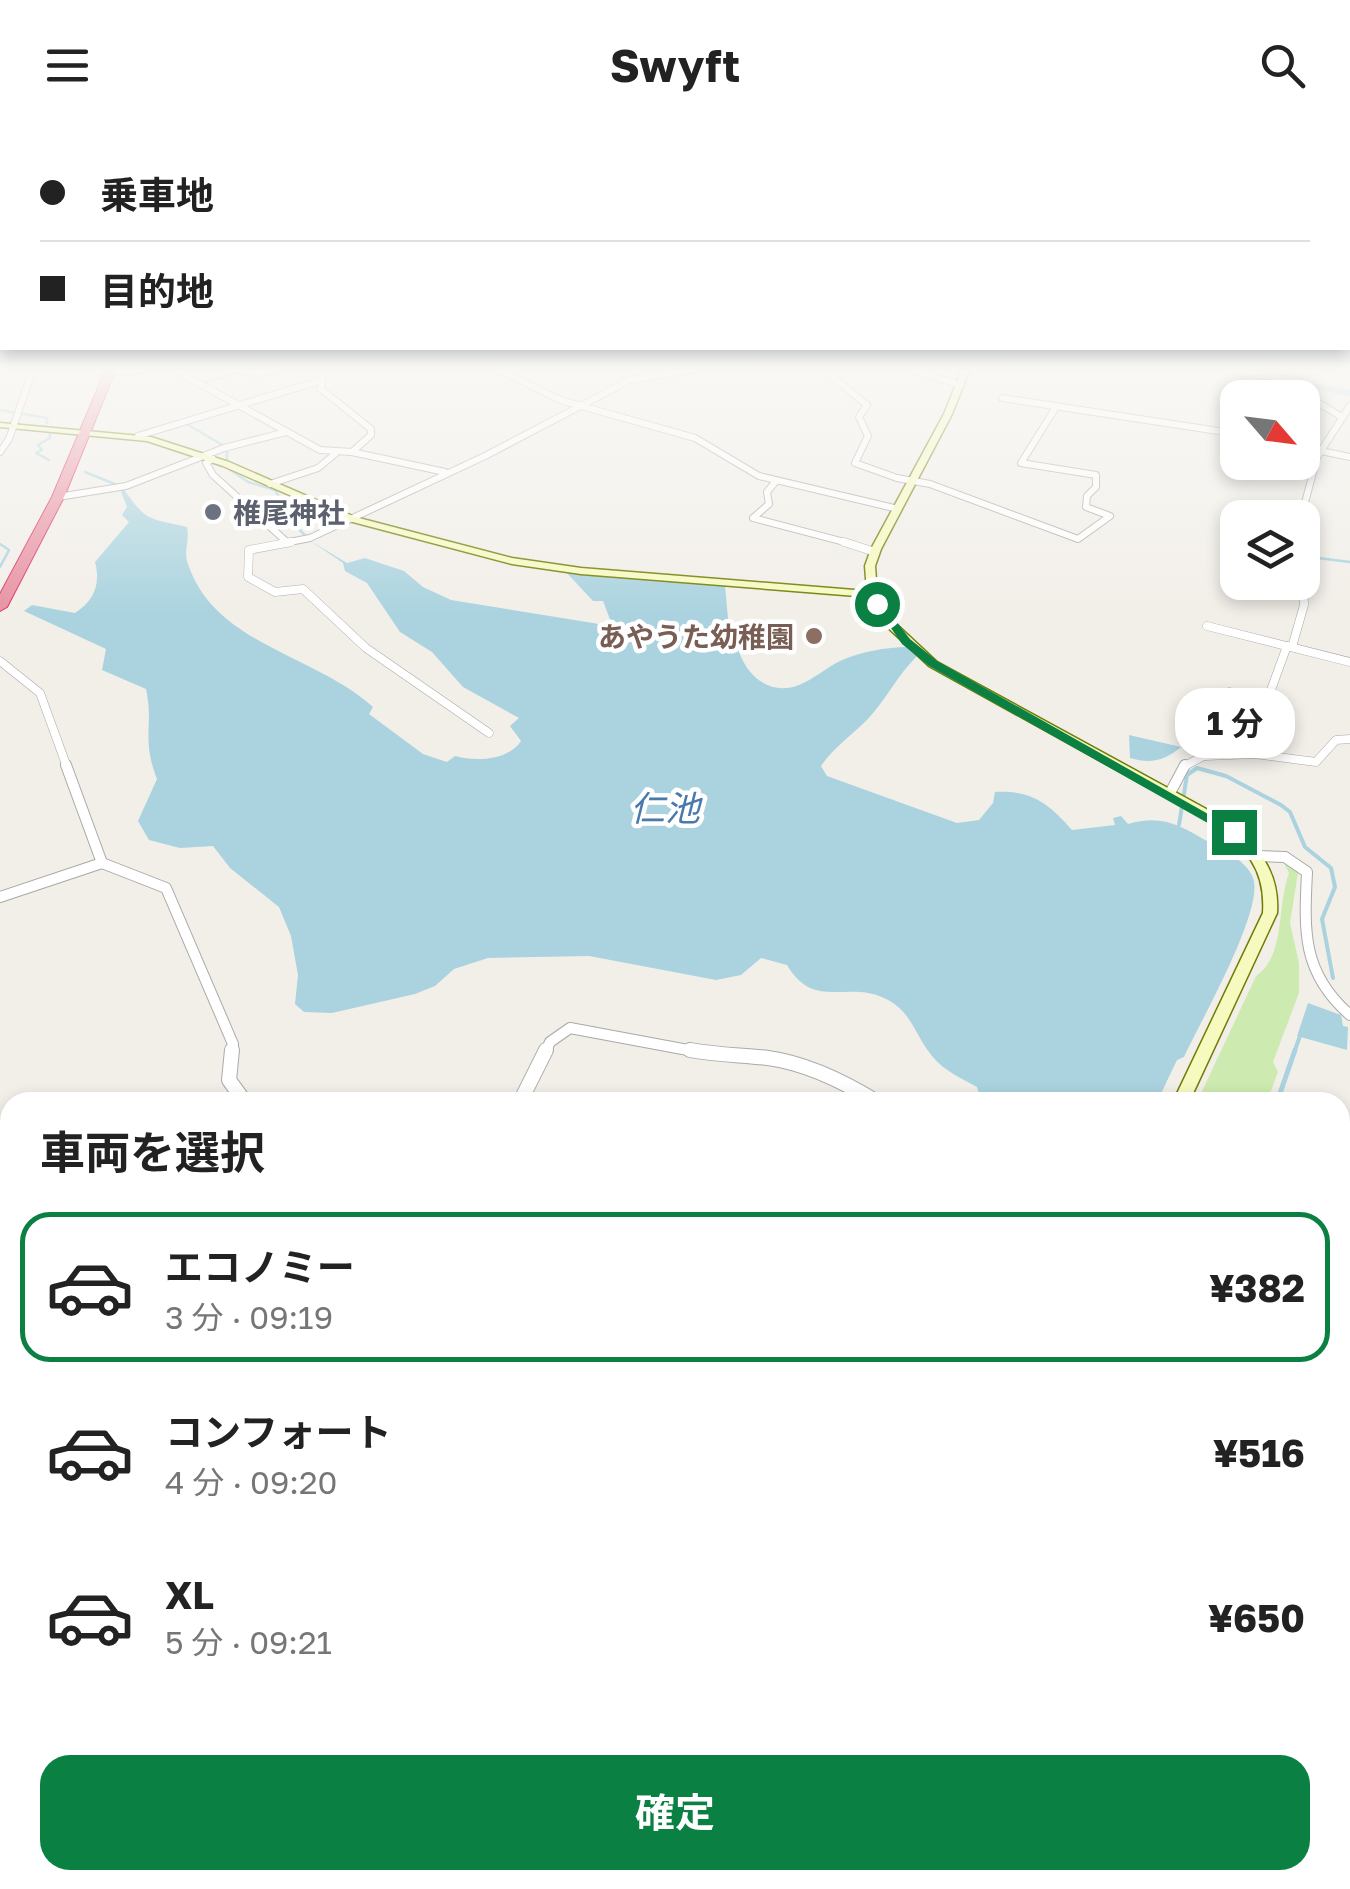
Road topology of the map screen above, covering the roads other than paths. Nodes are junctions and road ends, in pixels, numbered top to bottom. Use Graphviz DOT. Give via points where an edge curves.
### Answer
graph roads {
  1 [pos="72,451"];
  2 [pos="75,451"];
  3 [pos="188,451"];
  4 [pos="226,451"];
  5 [pos="329,451"];
  6 [pos="487,451"];
  7 [pos="712,451"];
  8 [pos="861,451"];
  9 [pos="927,451"];
  10 [pos="1028,451"];
  11 [pos="1325,451"];
  12 [pos="352,452"];
  13 [pos="336,454"];
  14 [pos="1350,456"];
  15 [pos="208,457"];
  16 [pos="445,472"];
  17 [pos="911,481"];
  18 [pos="776,482"];
  19 [pos="270,484"];
  20 [pos="58,498"];
  21 [pos="898,509"];
  22 [pos="352,519"];
  23 [pos="288,543"];
  24 [pos="875,552"];
  25 [pos="0,589"];
  26 [pos="872,594"];
  27 [pos="1304,600"];
  28 [pos="0,608"];
  29 [pos="1207,626"];
  30 [pos="1289,647"];
  31 [pos="0,661"];
  32 [pos="1350,662"];
  33 [pos="488,733"];
  34 [pos="1350,739"];
  35 [pos="1190,758"];
  36 [pos="1173,795"];
  37 [pos="1257,856"];
  38 [pos="102,863"];
  39 [pos="0,897"];
  40 [pos="1350,1015"];
  41 [pos="237,1092"];
  42 [pos="525,1092"];
  43 [pos="860,1092"];
  44 [pos="1186,1092"];
  1 -- 25 [label="highway"];
  2 -- 20 [label="highway"];
  3 -- 15 [label="street"];
  4 -- 15 [label="street"];
  5 -- 13 [label="street"];
  6 -- 16 [label="street"];
  7 -- 18 [label="street"];
  8 -- 17 [label="street" via="855,463"];
  9 -- 17 [label="street"];
  10 -- 17 [label="street" via="1021,463 1096,474 1086,507 1110,516 1078,539"];
  11 -- 14 [label="street"];
  12 -- 13 [label="street"];
  12 -- 16 [label="street"];
  13 -- 19 [label="street" via="318,468"];
  15 -- 19 [label="street"];
  15 -- 20 [label="street" via="120,487"];
  15 -- 23 [label="street" via="213,474"];
  16 -- 22 [label="street"];
  17 -- 21 [label="street"];
  18 -- 21 [label="street"];
  18 -- 24 [label="street" via="767,492 769,504 754,518"];
  19 -- 22 [label="street"];
  20 -- 28 [label="highway"];
  21 -- 24 [label="street"];
  22 -- 23 [label="street"];
  22 -- 26 [label="street" via="541,566"];
  23 -- 33 [label="street" via="250,550 248,578 275,592 303,590 366,648"];
  24 -- 26 [label="street"];
  26 -- 36 [label="street" via="889,623 933,664"];
  27 -- 30 [label="street"];
  29 -- 30 [label="street"];
  30 -- 32 [label="street"];
  30 -- 35 [label="street" via="1260,720 1238,738"];
  31 -- 38 [label="street" via="40,694"];
  34 -- 35 [label="street" via="1336,740 1316,762 1254,754"];
  35 -- 36 [label="street" via="1175,773"];
  36 -- 37 [label="street" via="1234,832"];
  37 -- 40 [label="street" via="1285,857 1306,872 1304,936 1325,993"];
  37 -- 44 [label="street" via="1271,885 1270,913"];
  38 -- 39 [label="street"];
  38 -- 41 [label="street" via="166,888 233,1044 228,1080"];
  42 -- 43 [label="street" via="550,1042 570,1028 731,1058 770,1058"];
}
